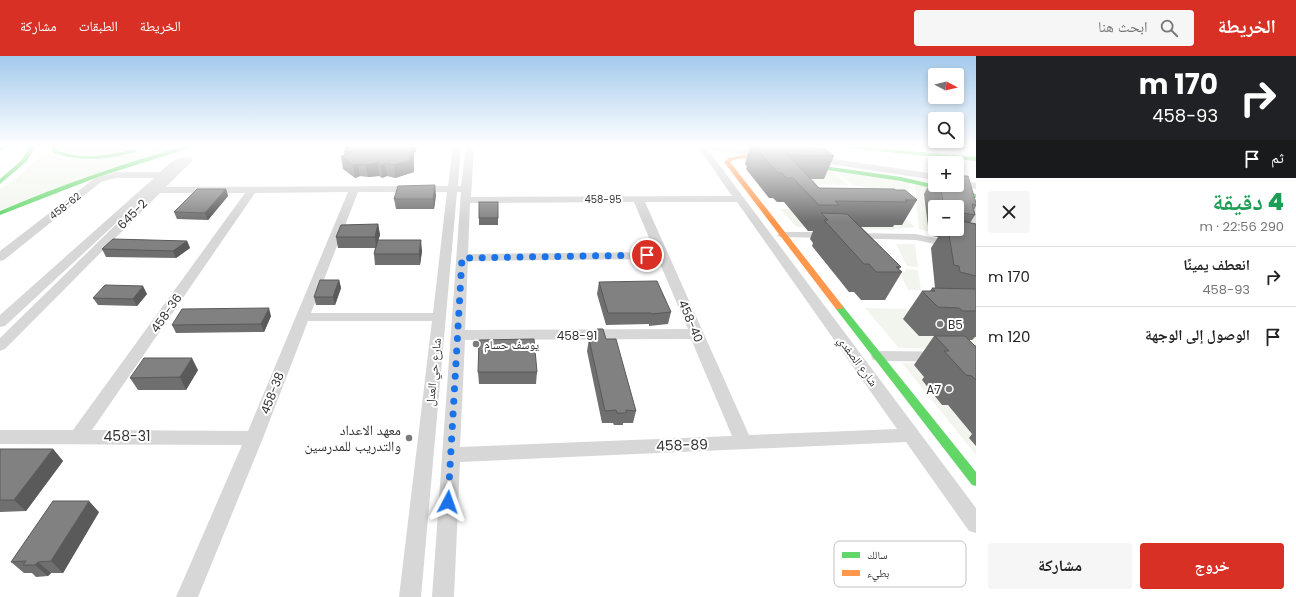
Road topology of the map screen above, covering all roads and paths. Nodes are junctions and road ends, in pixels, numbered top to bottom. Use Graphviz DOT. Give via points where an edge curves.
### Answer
graph roads {
  1 [pos="12,171"];
  2 [pos="109,171"];
  3 [pos="459,171"];
  4 [pos="465,171"];
  5 [pos="720,171"];
  6 [pos="734,171"];
  7 [pos="855,171"];
  8 [pos="899,171"];
  9 [pos="928,176"];
  10 [pos="0,182"];
  11 [pos="157,184"];
  12 [pos="964,184"];
  13 [pos="976,186"];
  14 [pos="964,187"];
  15 [pos="253,189"];
  16 [pos="354,189"];
  17 [pos="461,192"];
  18 [pos="972,196"];
  19 [pos="638,199"];
  20 [pos="741,199"];
  21 [pos="0,213"];
  22 [pos="976,223"];
  23 [pos="783,235"];
  24 [pos="976,250"];
  25 [pos="663,255"];
  26 [pos="0,257"];
  27 [pos="462,258"];
  28 [pos="302,317"];
  29 [pos="439,317"];
  30 [pos="0,323"];
  31 [pos="697,334"];
  32 [pos="458,335"];
  33 [pos="0,346"];
  34 [pos="878,356"];
  35 [pos="976,357"];
  36 [pos="79,436"];
  37 [pos="912,436"];
  38 [pos="0,437"];
  39 [pos="254,438"];
  40 [pos="744,442"];
  41 [pos="452,455"];
  42 [pos="976,481"];
  43 [pos="976,524"];
  44 [pos="187,597"];
  45 [pos="410,597"];
  46 [pos="443,597"];
  1 -- 10 [label="main road"];
  2 -- 21 [label="main road"];
  3 -- 17 [label="street, شارع حي العدل"];
  4 -- 17 [label="street, شارع حي العدل"];
  5 -- 20 [label="street, شارع الصفدي"];
  6 -- 23 [label="main road"];
  7 -- 18 [label="main road"];
  8 -- 9 [label="street"];
  11 -- 15 [label="street, 458-62"];
  11 -- 26 [label="street, 458-62" via="116,175 98,180"];
  11 -- 30 [label="street, 645-2"];
  11 -- 33 [label="street, 645-2"];
  12 -- 13 [label="street"];
  14 -- 18 [label="street"];
  15 -- 16 [label="street, 458-62"];
  15 -- 36 [label="street, 458-36"];
  16 -- 17 [label="street, 458-95"];
  16 -- 28 [label="street, 458-38"];
  17 -- 19 [label="street, 458-95"];
  17 -- 27 [label="street, شارع حي العدل"];
  17 -- 29 [label="street, شارع حي العدل"];
  18 -- 22 [label="street"];
  19 -- 20 [label="street, 458-95"];
  19 -- 25 [label="street, 458-40"];
  20 -- 37 [label="street, شارع الصفدي"];
  23 -- 24 [label="street" via="916,237"];
  23 -- 34 [label="main road"];
  25 -- 27 [label="street"];
  25 -- 31 [label="street, 458-40"];
  27 -- 32 [label="street, شارع حي العدل"];
  28 -- 29 [label="street"];
  28 -- 39 [label="street, 458-38"];
  29 -- 45 [label="street, شارع حي العدل"];
  31 -- 32 [label="street, 458-91"];
  31 -- 40 [label="street, 458-40"];
  32 -- 41 [label="street, شارع حي العدل"];
  34 -- 35 [label="street"];
  34 -- 42 [label="main road"];
  36 -- 38 [label="street, 458-31"];
  36 -- 39 [label="street, 458-31"];
  37 -- 40 [label="street, 458-89"];
  37 -- 43 [label="street, شارع الصفدي"];
  39 -- 44 [label="street, 458-38"];
  40 -- 41 [label="street, 458-89"];
  41 -- 46 [label="street, شارع حي العدل"];
}
